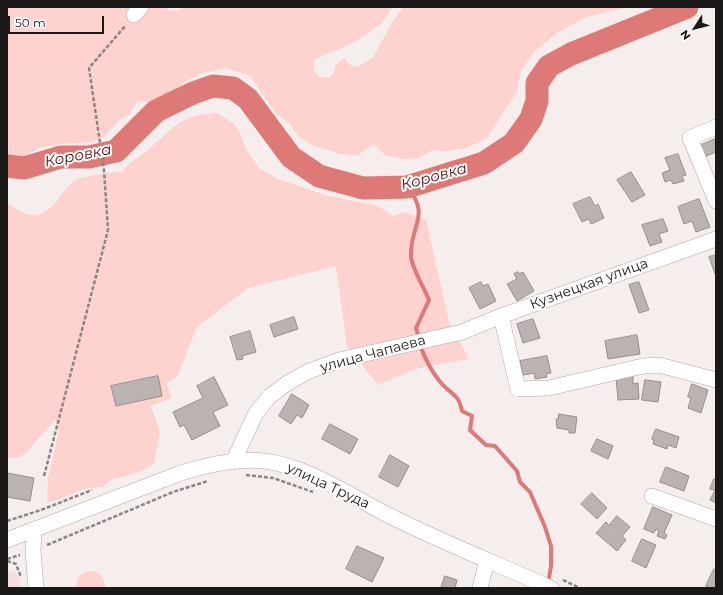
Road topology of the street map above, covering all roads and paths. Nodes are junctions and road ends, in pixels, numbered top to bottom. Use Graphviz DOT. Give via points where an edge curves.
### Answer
graph roads {
  1 [pos="137,11"];
  2 [pos="716,127"];
  3 [pos="716,201"];
  4 [pos="716,239"];
  5 [pos="501,316"];
  6 [pos="462,332"];
  7 [pos="716,380"];
  8 [pos="233,462"];
  9 [pos="245,475"];
  10 [pos="44,476"];
  11 [pos="209,481"];
  12 [pos="92,490"];
  13 [pos="319,494"];
  14 [pos="652,496"];
  15 [pos="716,519"];
  16 [pos="7,521"];
  17 [pos="34,530"];
  18 [pos="7,540"];
  19 [pos="33,551"];
  20 [pos="7,560"];
  21 [pos="487,560"];
  22 [pos="29,586"];
  23 [pos="480,588"];
  24 [pos="551,588"];
  1 -- 10 [label="path" via="89,68 104,170 108,230"];
  2 -- 3 [label="street" via="690,138"];
  4 -- 5 [label="street, Кузнецкая улица"];
  5 -- 6 [label="street, Кузнецкая улица"];
  5 -- 7 [label="street" via="518,389 549,388 643,366 659,365"];
  6 -- 8 [label="street, улица Чапаева" via="339,360 291,381 270,396 256,413"];
  8 -- 17 [label="street, улица Труда" via="178,474"];
  8 -- 21 [label="street, улица Труда" via="264,461 298,470"];
  9 -- 13 [label="path" via="273,478"];
  11 -- 19 [label="path" via="172,492"];
  12 -- 16 [label="path"];
  14 -- 15 [label="street"];
  17 -- 18 [label="street, улица Труда"];
  17 -- 19 [label="street"];
  19 -- 20 [label="path"];
  19 -- 22 [label="street"];
  20 -- 22 [label="path" via="16,564"];
  21 -- 23 [label="street"];
  21 -- 24 [label="street, улица Труда"];
}
